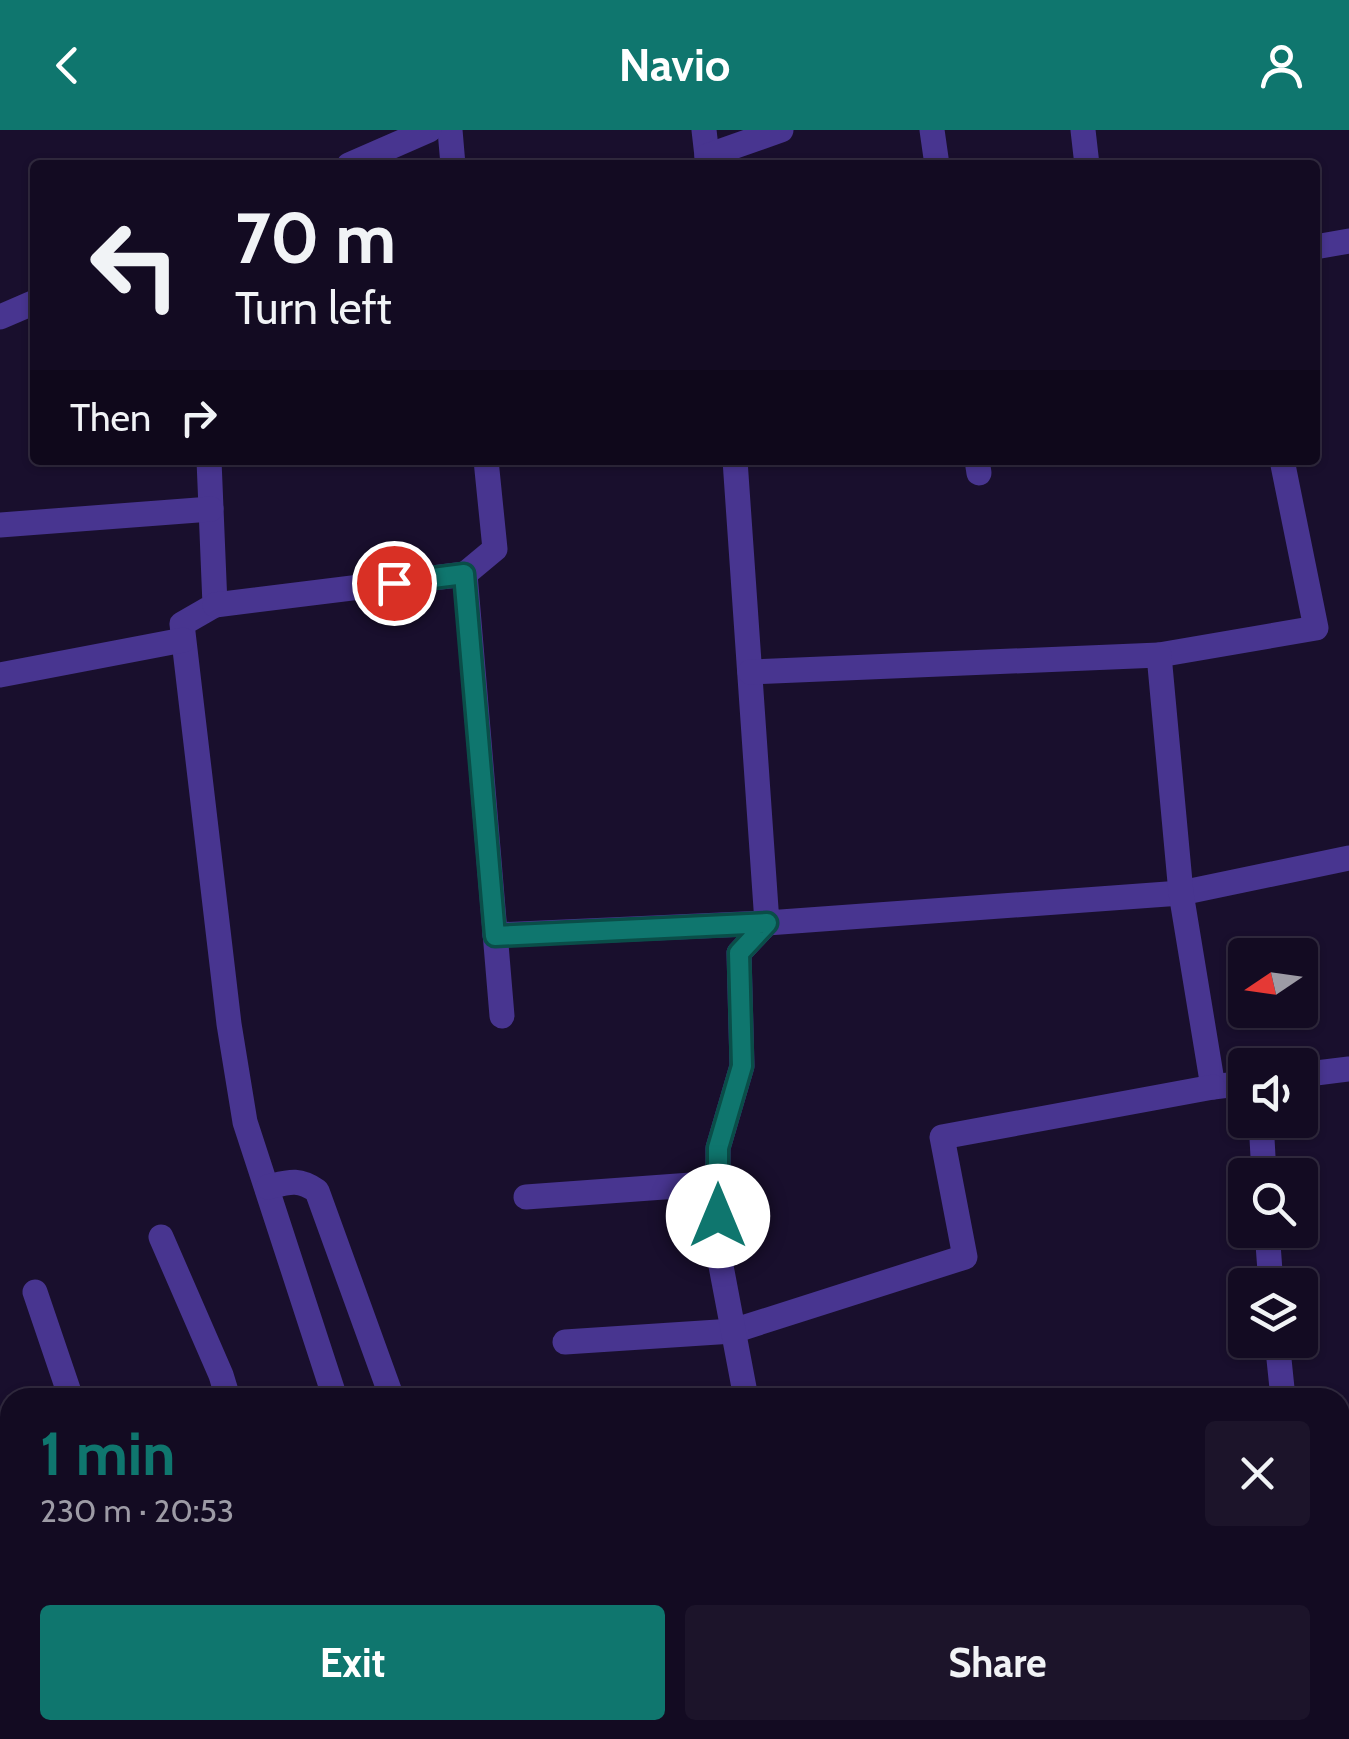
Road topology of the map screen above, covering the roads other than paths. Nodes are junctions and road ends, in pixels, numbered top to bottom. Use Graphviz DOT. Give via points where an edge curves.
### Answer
graph roads {
  1 [pos="429,130"];
  2 [pos="450,130"];
  3 [pos="781,130"];
  4 [pos="932,130"];
  5 [pos="1082,130"];
  6 [pos="706,150"];
  7 [pos="360,160"];
  8 [pos="453,160"];
  9 [pos="935,160"];
  10 [pos="1086,160"];
  11 [pos="1349,240"];
  12 [pos="1320,247"];
  13 [pos="30,304"];
  14 [pos="0,318"];
  15 [pos="209,465"];
  16 [pos="487,465"];
  17 [pos="735,465"];
  18 [pos="1283,465"];
  19 [pos="211,509"];
  20 [pos="0,525"];
  21 [pos="464,574"];
  22 [pos="215,605"];
  23 [pos="183,640"];
  24 [pos="1159,655"];
  25 [pos="750,672"];
  26 [pos="0,676"];
  27 [pos="1349,858"];
  28 [pos="1181,892"];
  29 [pos="767,923"];
  30 [pos="495,936"];
  31 [pos="502,1016"];
  32 [pos="1349,1068"];
  33 [pos="1318,1073"];
  34 [pos="1228,1085"];
  35 [pos="1213,1087"];
  36 [pos="719,1183"];
  37 [pos="268,1187"];
  38 [pos="526,1197"];
  39 [pos="161,1237"];
  40 [pos="35,1292"];
  41 [pos="733,1331"];
  42 [pos="565,1342"];
  43 [pos="1279,1358"];
  44 [pos="68,1388"];
  45 [pos="225,1388"];
  46 [pos="332,1388"];
  47 [pos="388,1388"];
  48 [pos="744,1388"];
  49 [pos="1282,1388"];
  1 -- 7 [label="street"];
  2 -- 8 [label="street"];
  3 -- 6 [label="street"];
  4 -- 9 [label="street"];
  5 -- 10 [label="street"];
  11 -- 12 [label="street"];
  13 -- 14 [label="street"];
  15 -- 19 [label="street"];
  16 -- 21 [label="street" via="495,548"];
  17 -- 25 [label="street"];
  18 -- 24 [label="street" via="1316,628"];
  19 -- 20 [label="street"];
  19 -- 22 [label="street"];
  21 -- 22 [label="street"];
  21 -- 30 [label="street"];
  22 -- 23 [label="street" via="182,624"];
  23 -- 26 [label="street"];
  23 -- 37 [label="street" via="229,1024 245,1122"];
  24 -- 25 [label="street"];
  24 -- 28 [label="street"];
  25 -- 29 [label="street"];
  27 -- 28 [label="street"];
  28 -- 29 [label="street"];
  28 -- 35 [label="street"];
  29 -- 30 [label="street"];
  29 -- 36 [label="street" via="739,953 742,1066 718,1148"];
  30 -- 31 [label="street"];
  32 -- 33 [label="street"];
  34 -- 35 [label="street"];
  35 -- 41 [label="street" via="942,1138 965,1257"];
  36 -- 38 [label="street"];
  36 -- 41 [label="street" via="718,1250"];
  37 -- 46 [label="street"];
  37 -- 47 [label="street" via="292,1181 318,1191"];
  39 -- 45 [label="street"];
  40 -- 44 [label="street"];
  41 -- 42 [label="street"];
  41 -- 48 [label="street"];
  43 -- 49 [label="street"];
}
